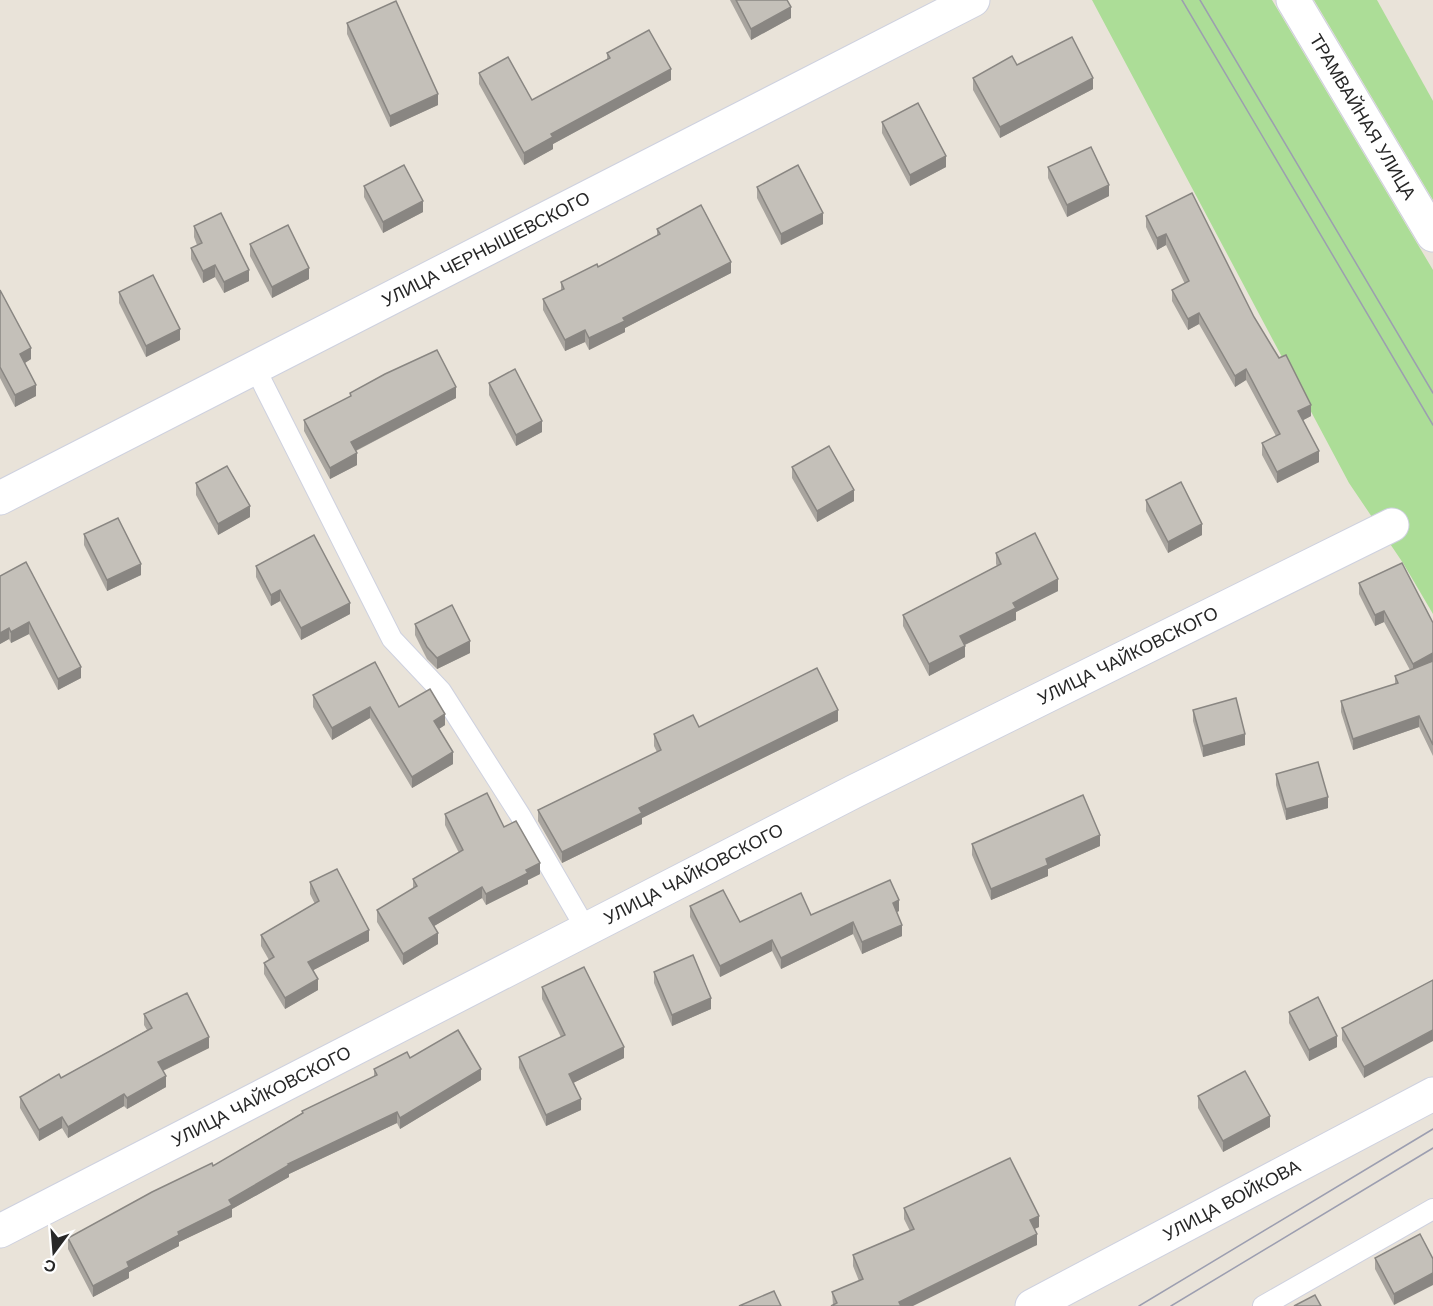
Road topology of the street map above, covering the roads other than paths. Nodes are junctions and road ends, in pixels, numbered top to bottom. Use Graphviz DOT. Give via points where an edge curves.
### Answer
graph roads {
  1 [pos="973,0"];
  2 [pos="1293,0"];
  3 [pos="1433,235"];
  4 [pos="254,366"];
  5 [pos="0,498"];
  6 [pos="1392,525"];
  7 [pos="586,929"];
  8 [pos="1433,1095"];
  9 [pos="1433,1209"];
  10 [pos="0,1231"];
  11 [pos="1032,1306"];
  12 [pos="1263,1306"];
  1 -- 4 [label="street, УЛИЦА ЧЕРНЫШЕВСКОГО"];
  2 -- 3 [label="street, ТРАМВАЙНАЯ УЛИЦА"];
  4 -- 5 [label="street, УЛИЦА ЧЕРНЫШЕВСКОГО"];
  4 -- 7 [label="lane" via="392,639 441,691"];
  6 -- 7 [label="street, УЛИЦА ЧАЙКОВСКОГО"];
  7 -- 10 [label="street, УЛИЦА ЧАЙКОВСКОГО"];
  8 -- 11 [label="street, УЛИЦА ВОЙКОВА"];
  9 -- 12 [label="lane"];
}
